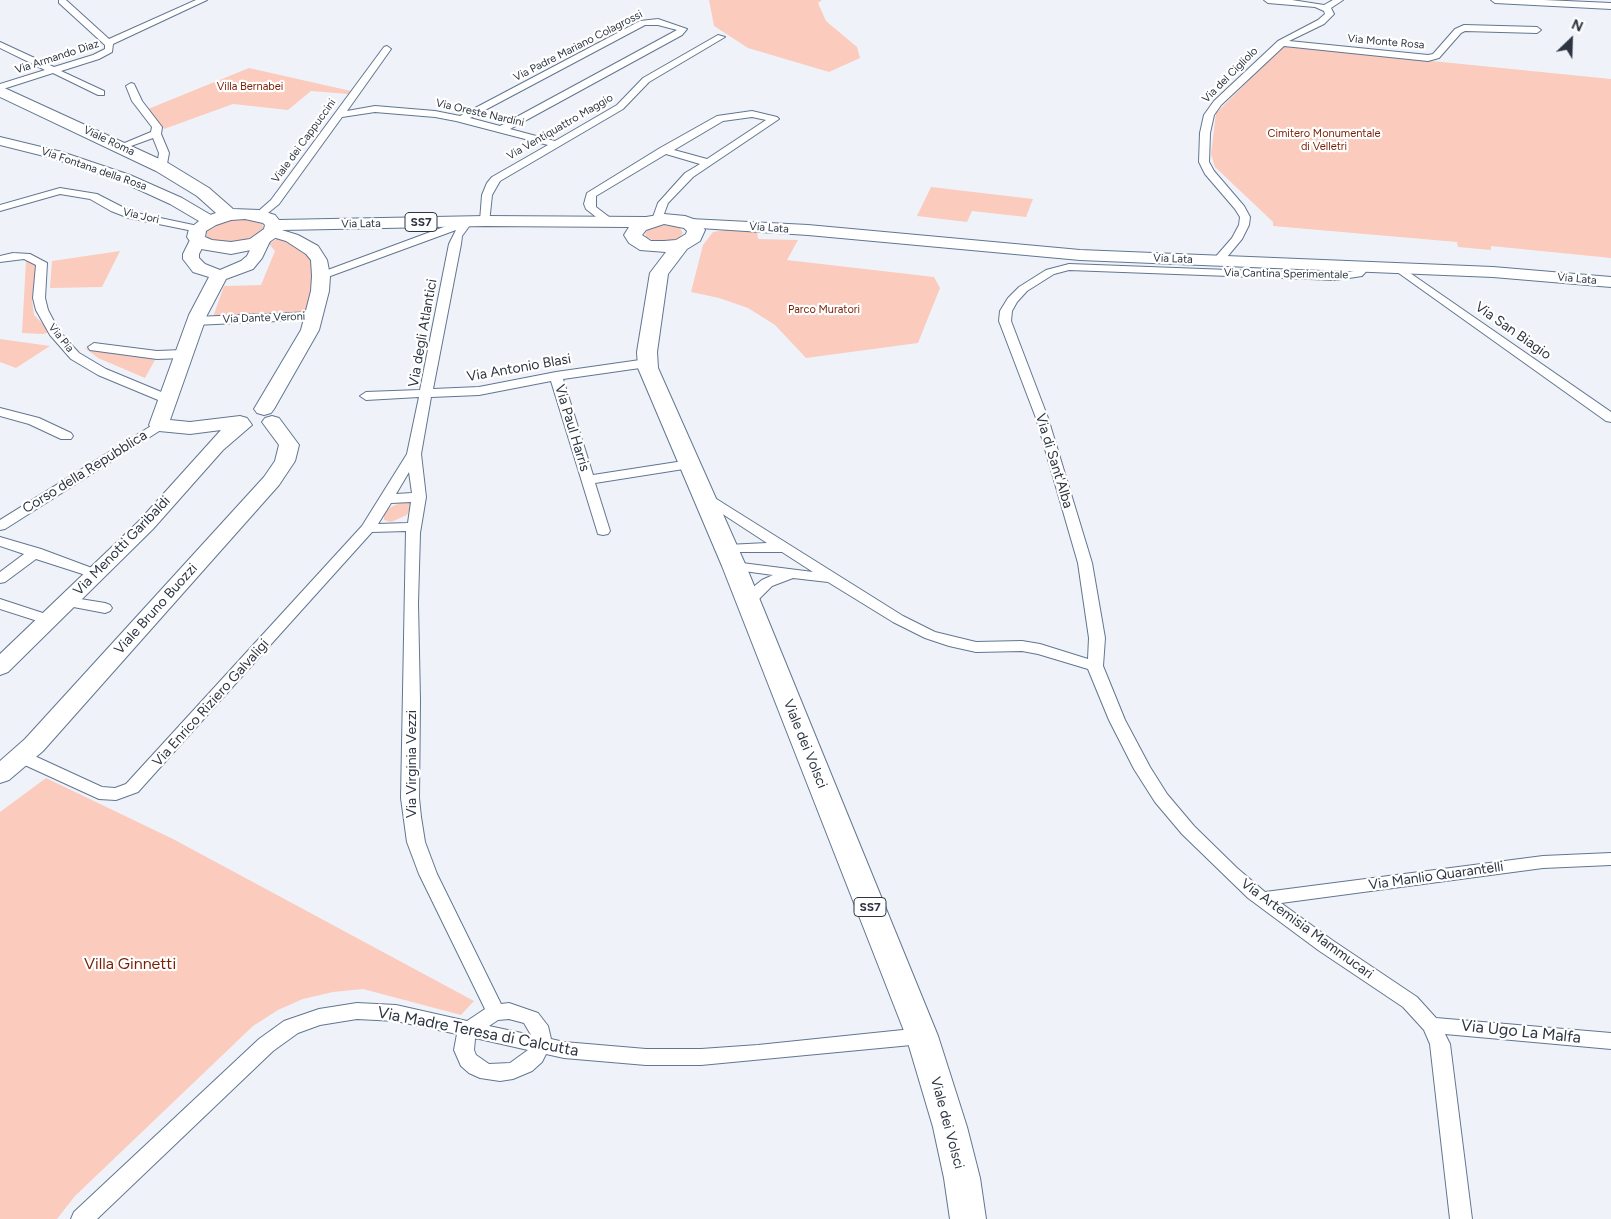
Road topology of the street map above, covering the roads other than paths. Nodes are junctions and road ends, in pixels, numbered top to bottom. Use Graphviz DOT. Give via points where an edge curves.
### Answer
graph roads {
  1 [pos="203,0"];
  2 [pos="1268,0"];
  3 [pos="1339,0"];
  4 [pos="1496,0"];
  5 [pos="62,1"];
  6 [pos="1611,6"];
  7 [pos="1325,8"];
  8 [pos="1537,30"];
  9 [pos="721,37"];
  10 [pos="108,43"];
  11 [pos="1281,43"];
  12 [pos="0,45"];
  13 [pos="387,49"];
  14 [pos="54,71"];
  15 [pos="131,86"];
  16 [pos="0,87"];
  17 [pos="0,91"];
  18 [pos="101,93"];
  19 [pos="340,115"];
  20 [pos="460,119"];
  21 [pos="501,130"];
  22 [pos="156,134"];
  23 [pos="0,141"];
  24 [pos="556,144"];
  25 [pos="120,146"];
  26 [pos="664,150"];
  27 [pos="708,163"];
  28 [pos="162,168"];
  29 [pos="0,208"];
  30 [pos="477,221"];
  31 [pos="652,221"];
  32 [pos="568,222"];
  33 [pos="609,222"];
  34 [pos="210,225"];
  35 [pos="267,228"];
  36 [pos="689,234"];
  37 [pos="641,242"];
  38 [pos="0,259"];
  39 [pos="1218,261"];
  40 [pos="1365,266"];
  41 [pos="1397,267"];
  42 [pos="660,273"];
  43 [pos="219,275"];
  44 [pos="321,276"];
  45 [pos="1043,276"];
  46 [pos="1611,282"];
  47 [pos="315,316"];
  48 [pos="195,321"];
  49 [pos="94,347"];
  50 [pos="183,354"];
  51 [pos="647,363"];
  52 [pos="556,376"];
  53 [pos="427,394"];
  54 [pos="366,396"];
  55 [pos="167,399"];
  56 [pos="0,412"];
  57 [pos="1611,418"];
  58 [pos="259,423"];
  59 [pos="159,425"];
  60 [pos="66,436"];
  61 [pos="414,454"];
  62 [pos="690,464"];
  63 [pos="587,480"];
  64 [pos="419,497"];
  65 [pos="705,498"];
  66 [pos="387,499"];
  67 [pos="0,526"];
  68 [pos="414,527"];
  69 [pos="368,528"];
  70 [pos="603,530"];
  71 [pos="0,541"];
  72 [pos="784,548"];
  73 [pos="36,552"];
  74 [pos="730,557"];
  75 [pos="794,573"];
  76 [pos="95,574"];
  77 [pos="0,579"];
  78 [pos="835,580"];
  79 [pos="68,602"];
  80 [pos="748,602"];
  81 [pos="0,604"];
  82 [pos="105,608"];
  83 [pos="50,620"];
  84 [pos="1,666"];
  85 [pos="1095,666"];
  86 [pos="22,757"];
  87 [pos="0,774"];
  88 [pos="1611,859"];
  89 [pos="1262,899"];
  90 [pos="496,1013"];
  91 [pos="1431,1025"];
  92 [pos="470,1029"];
  93 [pos="922,1036"];
  94 [pos="1611,1041"];
  95 [pos="540,1046"];
  96 [pos="82,1219"];
  97 [pos="968,1219"];
  98 [pos="1461,1219"];
  1 -- 10 [label="street"];
  2 -- 7 [label="street" via="1308,3"];
  3 -- 7 [label="street"];
  4 -- 6 [label="street"];
  5 -- 10 [label="street, Via Armando Diaz"];
  7 -- 11 [label="street, Via del Cigliolo" via="1330,14 1326,20"];
  8 -- 11 [label="street, Via Monte Rosa" via="1464,28 1431,57"];
  9 -- 24 [label="street, Via Ventiquattro Maggio" via="649,78 624,104"];
  10 -- 14 [label="street, Via Armando Diaz" via="110,48 105,54"];
  11 -- 39 [label="street, Via del Cigliolo" via="1216,104 1207,121 1205,164 1245,218 1237,239"];
  12 -- 14 [label="street"];
  13 -- 19 [label="street, Viale dei Cappuccini"];
  14 -- 16 [label="street, Via Armando Diaz"];
  14 -- 18 [label="street"];
  15 -- 22 [label="street" via="136,101 157,127"];
  17 -- 25 [label="main road, Viale Roma"];
  19 -- 20 [label="street, Via Oreste Nardini" via="379,109"];
  19 -- 35 [label="street, Viale dei Cappuccini" via="275,202"];
  20 -- 21 [label="street, Via Oreste Nardini"];
  20 -- 21 [label="street, Via Padre Mariano Colagrossi" via="643,23 658,22 683,29"];
  21 -- 24 [label="street, Via Oreste Nardini"];
  22 -- 25 [label="street"];
  22 -- 28 [label="street" via="164,153"];
  23 -- 34 [label="street, Via Fontana della Rosa" via="57,155 125,178 176,200"];
  24 -- 30 [label="street, Via Ventiquattro Maggio" via="493,182"];
  25 -- 28 [label="main road, Viale Roma"];
  26 -- 27 [label="street"];
  26 -- 27 [label="street" via="723,117 752,114 774,119"];
  26 -- 33 [label="street" via="591,195 591,209"];
  27 -- 31 [label="street" via="669,195"];
  28 -- 34 [label="main road, Viale Roma" via="213,200"];
  29 -- 34 [label="street, Via Jori" via="60,192 93,196 129,215"];
  30 -- 32 [label="main road, Via Lata / SS7"];
  30 -- 35 [label="main road, Via Lata / SS7"];
  30 -- 44 [label="street"];
  30 -- 53 [label="street, Via degli Atlantici" via="457,236"];
  31 -- 33 [label="main road, Via Lata / SS7"];
  31 -- 36 [label="main road, Via Lata" via="679,220"];
  31 -- 37 [label="main road" via="634,230 633,235"];
  32 -- 33 [label="main road, Via Lata / SS7"];
  32 -- 37 [label="main road, Via Lata / SS7"];
  34 -- 35 [label="main road"];
  34 -- 35 [label="main road" via="207,245 222,248 248,245"];
  34 -- 43 [label="street" via="191,254 191,260 199,268"];
  35 -- 43 [label="street" via="254,258 247,265"];
  35 -- 44 [label="street" via="312,250 319,260"];
  36 -- 37 [label="main road, Via Lata" via="664,247"];
  36 -- 39 [label="street, Via Lata" via="736,226 1056,253"];
  36 -- 42 [label="main road, Viale dei Volsci / SS7"];
  37 -- 42 [label="main road"];
  38 -- 55 [label="street, Via Pia" via="26,256 41,263 39,298 42,310 54,332 75,356 102,372"];
  39 -- 40 [label="street, Via Lata"];
  40 -- 41 [label="street, Via Lata"];
  40 -- 45 [label="street, Via Cantina Sperimentale" via="1358,274 1341,276 1202,272"];
  41 -- 46 [label="street, Via Lata"];
  41 -- 57 [label="street, Via San Biagio"];
  42 -- 51 [label="main road, Viale dei Volsci / SS7"];
  43 -- 48 [label="street, Corso della Repubblica"];
  44 -- 47 [label="street, Via Dante Veroni"];
  45 -- 85 [label="street, Via di Sant'Alba" via="1015,296 1006,311 1005,321 1042,418 1085,562 1097,638"];
  47 -- 48 [label="street, Via Dante Veroni"];
  47 -- 58 [label="street" via="306,339"];
  48 -- 50 [label="street, Corso della Repubblica"];
  49 -- 50 [label="street" via="157,355"];
  50 -- 55 [label="street, Corso della Repubblica"];
  51 -- 52 [label="street, Via Antonio Blasi"];
  51 -- 62 [label="main road, Viale dei Volsci / SS7"];
  52 -- 53 [label="street, Via Antonio Blasi" via="486,390"];
  52 -- 63 [label="street, Via Paul Harris"];
  53 -- 54 [label="street, Via Antonio Blasi"];
  53 -- 61 [label="street, Via degli Atlantici"];
  55 -- 59 [label="street, Corso della Repubblica"];
  56 -- 60 [label="street" via="34,421"];
  58 -- 59 [label="street" via="190,428"];
  58 -- 76 [label="street, Via Menotti Garibaldi" via="231,431 146,525"];
  58 -- 86 [label="street, Viale Bruno Buozzi" via="288,443 282,466 268,486"];
  59 -- 67 [label="street, Corso della Repubblica"];
  61 -- 64 [label="street, Via Virginia Vezzi"];
  61 -- 66 [label="street, Via Enrico Riziero Galvaligi"];
  62 -- 63 [label="street, Via Paul Harris"];
  62 -- 65 [label="main road, Viale dei Volsci / SS7"];
  63 -- 70 [label="street, Via Paul Harris"];
  64 -- 66 [label="street"];
  64 -- 68 [label="street, Via Virginia Vezzi"];
  65 -- 72 [label="street"];
  65 -- 74 [label="main road, Viale dei Volsci / SS7"];
  66 -- 69 [label="street, Via Enrico Riziero Galvaligi"];
  68 -- 69 [label="street"];
  68 -- 90 [label="street, Via Virginia Vezzi" via="410,781 413,827 428,874"];
  69 -- 86 [label="street, Via Enrico Riziero Galvaligi" via="132,788 116,794 99,793"];
  71 -- 73 [label="street"];
  72 -- 74 [label="street" via="758,547"];
  72 -- 78 [label="street"];
  73 -- 76 [label="street"];
  73 -- 77 [label="street"];
  74 -- 75 [label="street"];
  74 -- 80 [label="main road, Viale dei Volsci / SS7"];
  75 -- 78 [label="street"];
  75 -- 80 [label="street" via="767,583"];
  76 -- 79 [label="street, Via Menotti Garibaldi"];
  78 -- 85 [label="street" via="937,638 976,647 1040,649"];
  79 -- 82 [label="street"];
  79 -- 83 [label="street, Via Menotti Garibaldi"];
  80 -- 93 [label="main road, Viale dei Volsci / SS7"];
  81 -- 83 [label="street"];
  83 -- 84 [label="street, Via Menotti Garibaldi"];
  85 -- 89 [label="street, Via Artemisia Mammucari" via="1109,704 1161,798 1211,854"];
  86 -- 87 [label="street, Viale Bruno Buozzi"];
  88 -- 89 [label="street, Via Manlio Quarantelli" via="1543,862"];
  89 -- 91 [label="street, Via Artemisia Mammucari" via="1410,1002"];
  90 -- 92 [label="street" via="481,1019"];
  90 -- 95 [label="street" via="509,1011 531,1018 538,1026"];
  91 -- 94 [label="street, Via Ugo La Malfa"];
  91 -- 98 [label="street, Via Artemisia Mammucari" via="1440,1044"];
  92 -- 95 [label="street, Via Madre Teresa di Calcutta"];
  92 -- 95 [label="street" via="464,1050 468,1060 487,1072 513,1071 525,1065"];
  92 -- 96 [label="street, Via Madre Teresa di Calcutta" via="368,1011 319,1017 291,1027 258,1052"];
  93 -- 95 [label="street, Via Madre Teresa di Calcutta" via="812,1049 701,1057 606,1054"];
  93 -- 97 [label="main road, Viale dei Volsci / SS7" via="952,1134"];
}
